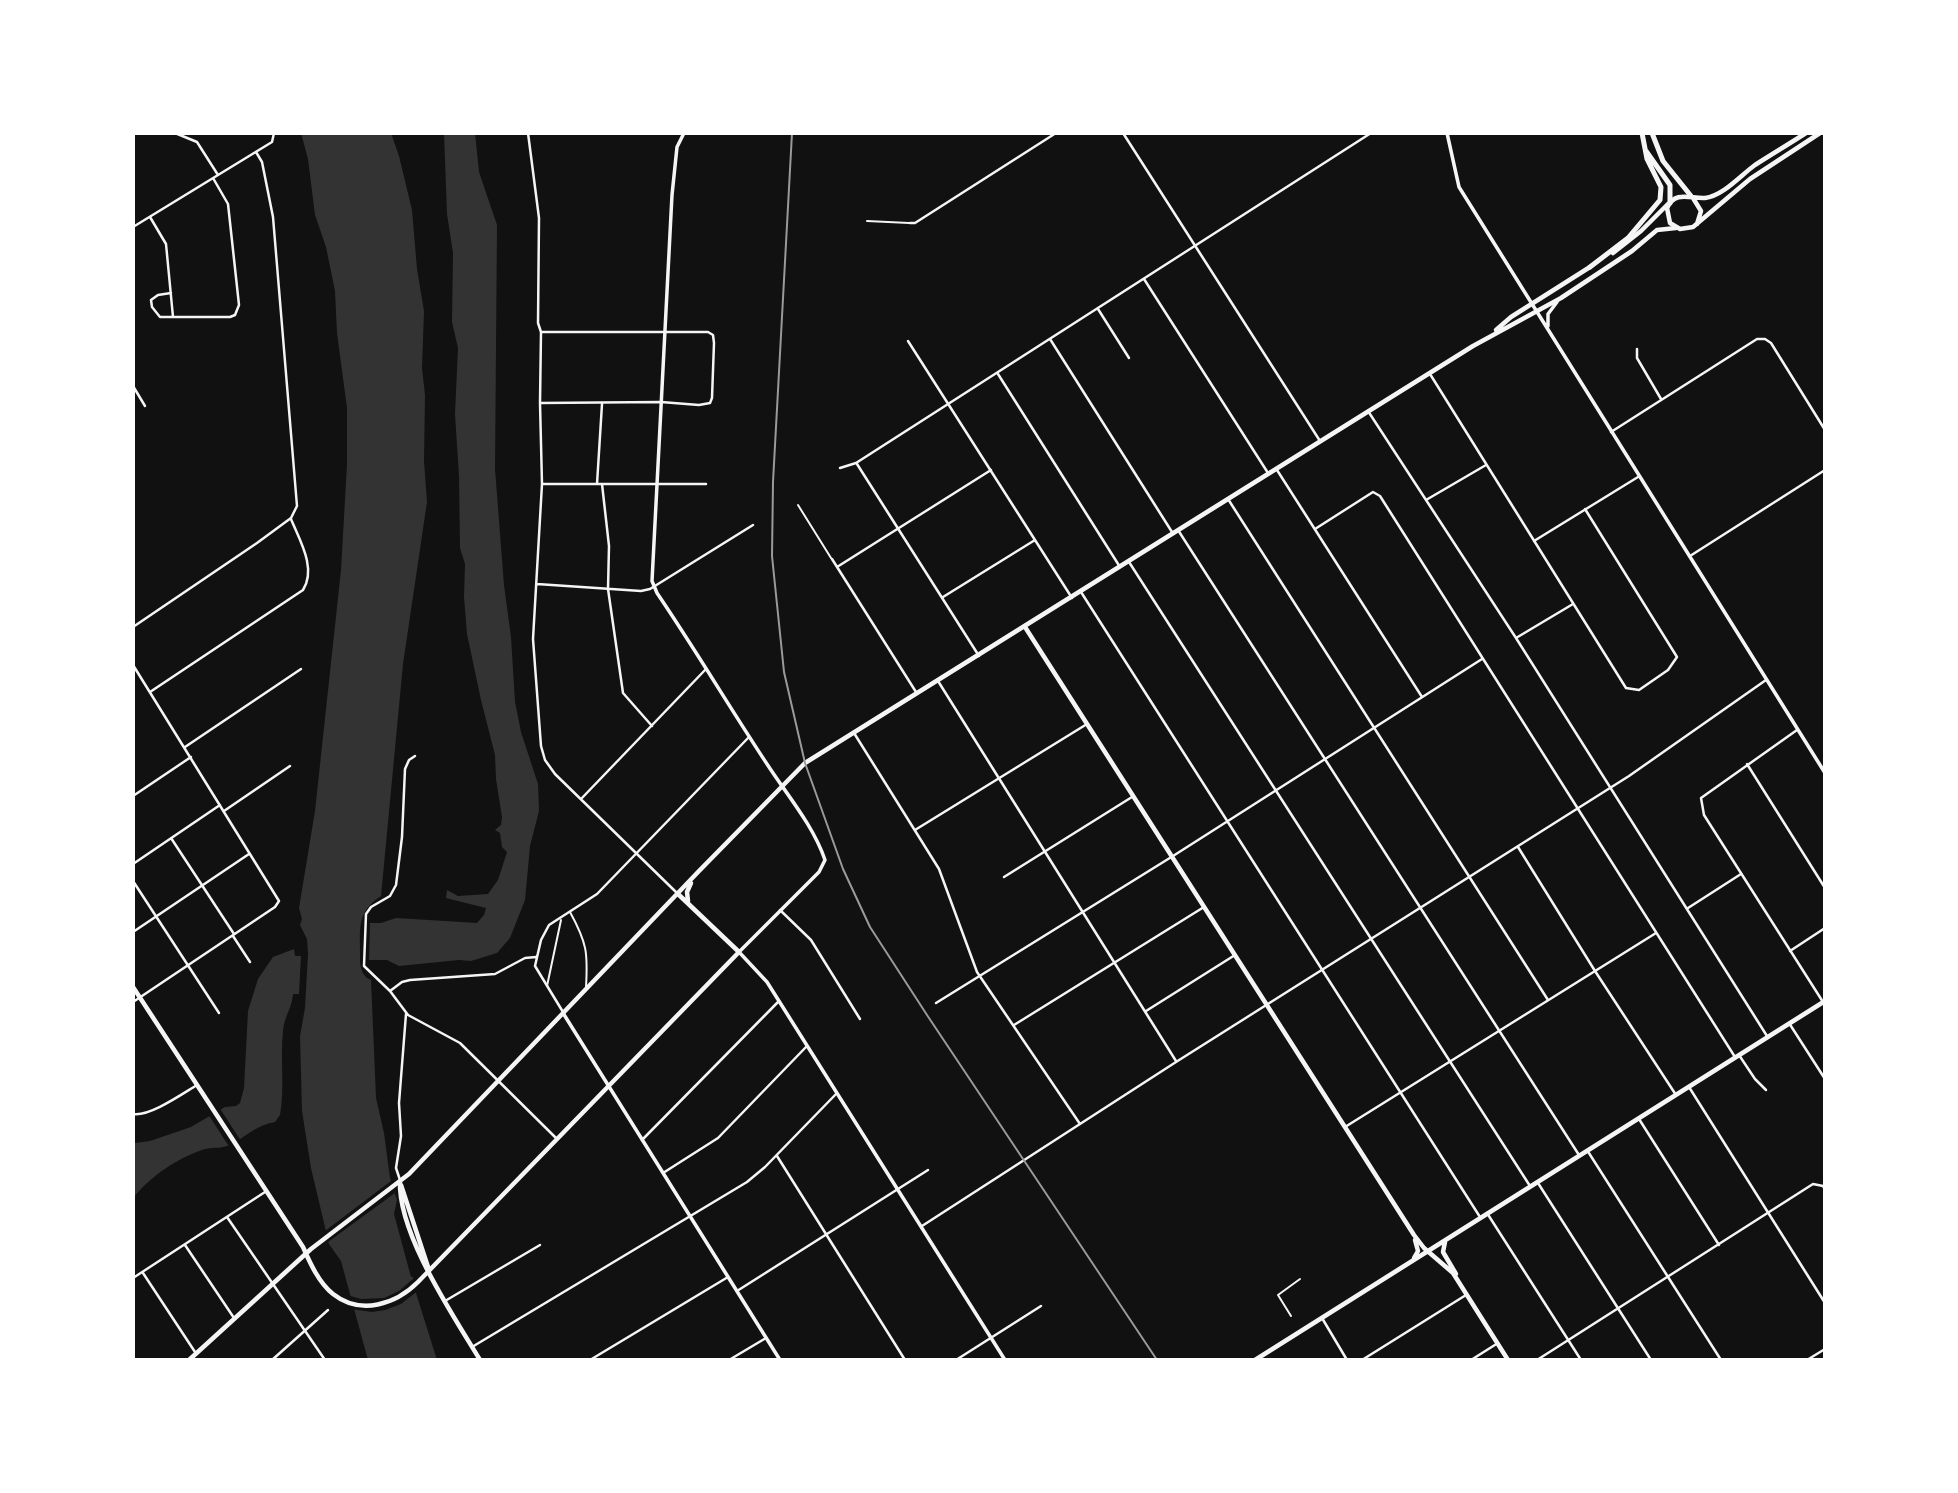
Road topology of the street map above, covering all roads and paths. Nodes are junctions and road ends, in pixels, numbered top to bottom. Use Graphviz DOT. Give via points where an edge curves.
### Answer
graph roads {
  1 [pos="174,133"];
  2 [pos="274,133"];
  3 [pos="528,133"];
  4 [pos="684,133"];
  5 [pos="1056,133"];
  6 [pos="1124,133"];
  7 [pos="1371,133"];
  8 [pos="1447,133"];
  9 [pos="1642,133"];
  10 [pos="1652,133"];
  11 [pos="1806,133"];
  12 [pos="1820,133"];
  13 [pos="1644,148"];
  14 [pos="256,152"];
  15 [pos="218,175"];
  16 [pos="214,178"];
  17 [pos="1692,197"];
  18 [pos="1669,203"];
  19 [pos="150,217"];
  20 [pos="867,221"];
  21 [pos="910,223"];
  22 [pos="1696,225"];
  23 [pos="133,227"];
  24 [pos="1676,228"];
  25 [pos="1195,246"];
  26 [pos="1590,267"];
  27 [pos="1144,279"];
  28 [pos="171,293"];
  29 [pos="1561,298"];
  30 [pos="1531,305"];
  31 [pos="1098,309"];
  32 [pos="1535,311"];
  33 [pos="173,318"];
  34 [pos="1548,328"];
  35 [pos="541,332"];
  36 [pos="666,332"];
  37 [pos="1490,335"];
  38 [pos="1051,339"];
  39 [pos="908,341"];
  40 [pos="1637,349"];
  41 [pos="1129,358"];
  42 [pos="998,373"];
  43 [pos="1429,373"];
  44 [pos="133,386"];
  45 [pos="1661,399"];
  46 [pos="661,402"];
  47 [pos="540,403"];
  48 [pos="603,403"];
  49 [pos="948,405"];
  50 [pos="145,407"];
  51 [pos="1368,411"];
  52 [pos="1825,430"];
  53 [pos="1611,432"];
  54 [pos="1320,441"];
  55 [pos="856,463"];
  56 [pos="1486,465"];
  57 [pos="840,468"];
  58 [pos="1276,468"];
  59 [pos="990,470"];
  60 [pos="1825,470"];
  61 [pos="1268,473"];
  62 [pos="1638,477"];
  63 [pos="597,484"];
  64 [pos="603,484"];
  65 [pos="706,484"];
  66 [pos="542,485"];
  67 [pos="657,485"];
  68 [pos="1228,499"];
  69 [pos="1426,500"];
  70 [pos="798,505"];
  71 [pos="1585,509"];
  72 [pos="290,518"];
  73 [pos="752,525"];
  74 [pos="898,528"];
  75 [pos="1315,529"];
  76 [pos="1176,532"];
  77 [pos="1034,540"];
  78 [pos="1534,541"];
  79 [pos="1689,556"];
  80 [pos="832,559"];
  81 [pos="1129,561"];
  82 [pos="836,567"];
  83 [pos="1120,567"];
  84 [pos="537,584"];
  85 [pos="654,587"];
  86 [pos="608,589"];
  87 [pos="1081,592"];
  88 [pos="942,598"];
  89 [pos="1072,598"];
  90 [pos="1573,604"];
  91 [pos="133,627"];
  92 [pos="1026,627"];
  93 [pos="1516,638"];
  94 [pos="979,656"];
  95 [pos="1482,659"];
  96 [pos="133,665"];
  97 [pos="706,669"];
  98 [pos="301,670"];
  99 [pos="1766,680"];
  100 [pos="938,681"];
  101 [pos="150,692"];
  102 [pos="917,694"];
  103 [pos="1422,697"];
  104 [pos="1087,724"];
  105 [pos="652,726"];
  106 [pos="1374,727"];
  107 [pos="1797,730"];
  108 [pos="854,733"];
  109 [pos="749,737"];
  110 [pos="185,747"];
  111 [pos="415,756"];
  112 [pos="191,757"];
  113 [pos="1325,759"];
  114 [pos="1746,764"];
  115 [pos="290,766"];
  116 [pos="1825,773"];
  117 [pos="999,778"];
  118 [pos="782,786"];
  119 [pos="1610,789"];
  120 [pos="1276,790"];
  121 [pos="133,796"];
  122 [pos="1133,796"];
  123 [pos="581,799"];
  124 [pos="220,804"];
  125 [pos="1578,809"];
  126 [pos="224,811"];
  127 [pos="1228,820"];
  128 [pos="915,830"];
  129 [pos="171,838"];
  130 [pos="1518,846"];
  131 [pos="1045,851"];
  132 [pos="250,853"];
  133 [pos="636,853"];
  134 [pos="1173,856"];
  135 [pos="133,864"];
  136 [pos="706,864"];
  137 [pos="1741,874"];
  138 [pos="1004,877"];
  139 [pos="1469,878"];
  140 [pos="133,881"];
  141 [pos="202,886"];
  142 [pos="1825,888"];
  143 [pos="678,894"];
  144 [pos="1205,906"];
  145 [pos="693,907"];
  146 [pos="1421,908"];
  147 [pos="1688,908"];
  148 [pos="780,910"];
  149 [pos="570,911"];
  150 [pos="1083,912"];
  151 [pos="156,917"];
  152 [pos="560,917"];
  153 [pos="1825,928"];
  154 [pos="133,932"];
  155 [pos="1656,933"];
  156 [pos="233,935"];
  157 [pos="1372,939"];
  158 [pos="1790,951"];
  159 [pos="739,952"];
  160 [pos="1236,955"];
  161 [pos="536,957"];
  162 [pos="1114,961"];
  163 [pos="250,962"];
  164 [pos="187,965"];
  165 [pos="1323,971"];
  166 [pos="1595,971"];
  167 [pos="980,976"];
  168 [pos="133,987"];
  169 [pos="547,987"];
  170 [pos="586,989"];
  171 [pos="390,990"];
  172 [pos="140,997"];
  173 [pos="1548,1000"];
  174 [pos="1824,1001"];
  175 [pos="133,1002"];
  176 [pos="779,1002"];
  177 [pos="936,1003"];
  178 [pos="1267,1005"];
  179 [pos="1146,1011"];
  180 [pos="219,1013"];
  181 [pos="406,1013"];
  182 [pos="563,1013"];
  183 [pos="860,1019"];
  184 [pos="1789,1023"];
  185 [pos="1014,1025"];
  186 [pos="1499,1031"];
  187 [pos="1767,1036"];
  188 [pos="807,1046"];
  189 [pos="1737,1056"];
  190 [pos="1450,1061"];
  191 [pos="1176,1062"];
  192 [pos="1825,1079"];
  193 [pos="497,1081"];
  194 [pos="197,1085"];
  195 [pos="609,1087"];
  196 [pos="1689,1087"];
  197 [pos="1766,1090"];
  198 [pos="1401,1092"];
  199 [pos="837,1093"];
  200 [pos="1676,1095"];
  201 [pos="133,1114"];
  202 [pos="1639,1119"];
  203 [pos="1080,1124"];
  204 [pos="1345,1127"];
  205 [pos="558,1139"];
  206 [pos="642,1140"];
  207 [pos="1587,1150"];
  208 [pos="1579,1155"];
  209 [pos="777,1156"];
  210 [pos="928,1170"];
  211 [pos="663,1173"];
  212 [pos="400,1180"];
  213 [pos="1537,1182"];
  214 [pos="1530,1186"];
  215 [pos="898,1189"];
  216 [pos="1825,1190"];
  217 [pos="266,1191"];
  218 [pos="1487,1213"];
  219 [pos="1769,1213"];
  220 [pos="228,1217"];
  221 [pos="690,1217"];
  222 [pos="1480,1217"];
  223 [pos="1407,1224"];
  224 [pos="922,1226"];
  225 [pos="826,1235"];
  226 [pos="1449,1238"];
  227 [pos="185,1245"];
  228 [pos="540,1245"];
  229 [pos="1718,1245"];
  230 [pos="1428,1251"];
  231 [pos="306,1255"];
  232 [pos="1406,1265"];
  233 [pos="429,1271"];
  234 [pos="143,1273"];
  235 [pos="1669,1276"];
  236 [pos="728,1277"];
  237 [pos="133,1278"];
  238 [pos="1300,1279"];
  239 [pos="274,1285"];
  240 [pos="1461,1285"];
  241 [pos="737,1291"];
  242 [pos="1467,1294"];
  243 [pos="445,1301"];
  244 [pos="1825,1303"];
  245 [pos="1041,1306"];
  246 [pos="1618,1308"];
  247 [pos="328,1310"];
  248 [pos="1291,1316"];
  249 [pos="1322,1317"];
  250 [pos="235,1319"];
  251 [pos="305,1330"];
  252 [pos="766,1338"];
  253 [pos="991,1338"];
  254 [pos="1568,1340"];
  255 [pos="1498,1343"];
  256 [pos="472,1347"];
  257 [pos="1825,1349"];
  258 [pos="196,1353"];
  259 [pos="598,1355"];
  260 [pos="190,1360"];
  261 [pos="272,1360"];
  262 [pos="325,1360"];
  263 [pos="480,1360"];
  264 [pos="590,1360"];
  265 [pos="600,1360"];
  266 [pos="729,1360"];
  267 [pos="780,1360"];
  268 [pos="905,1360"];
  269 [pos="956,1360"];
  270 [pos="1005,1360"];
  271 [pos="1255,1360"];
  272 [pos="1347,1360"];
  273 [pos="1363,1360"];
  274 [pos="1471,1360"];
  275 [pos="1508,1360"];
  276 [pos="1537,1360"];
  277 [pos="1581,1360"];
  278 [pos="1651,1360"];
  279 [pos="1721,1360"];
  280 [pos="1807,1360"];
  1 -- 15 [label="street" via="197,142"];
  2 -- 14 [label="street" via="274,141"];
  3 -- 35 [label="street" via="539,218"];
  4 -- 36 [label="street" via="674,170"];
  5 -- 21 [label="street"];
  6 -- 25 [label="street"];
  7 -- 25 [label="street"];
  8 -- 30 [label="street" via="1459,187"];
  9 -- 13 [label="highway"];
  10 -- 17 [label="highway" via="1660,157"];
  11 -- 17 [label="main road" via="1715,195"];
  12 -- 22 [label="main road" via="1749,179"];
  13 -- 18 [label="highway" via="1668,181"];
  13 -- 26 [label="highway" via="1661,187 1659,203 1628,238"];
  14 -- 15 [label="street"];
  14 -- 72 [label="street" via="269,190 276,246 297,493 297,506"];
  15 -- 16 [label="street"];
  16 -- 19 [label="street"];
  16 -- 33 [label="street" via="228,204 239,305 230,317"];
  17 -- 18 [label="main road" via="1678,197"];
  17 -- 22 [label="main road" via="1701,211"];
  18 -- 24 [label="main road" via="1668,217"];
  18 -- 26 [label="main road" via="1632,239"];
  19 -- 23 [label="street"];
  19 -- 28 [label="street" via="166,244"];
  20 -- 21 [label="lane"];
  22 -- 24 [label="main road"];
  24 -- 29 [label="main road" via="1657,230"];
  25 -- 27 [label="street"];
  25 -- 54 [label="street"];
  26 -- 30 [label="main road"];
  27 -- 31 [label="street"];
  27 -- 61 [label="street"];
  28 -- 33 [label="street"];
  28 -- 33 [label="street" via="155,296 151,302 157,315"];
  29 -- 32 [label="main road"];
  29 -- 34 [label="street" via="1549,310"];
  30 -- 32 [label="street"];
  30 -- 37 [label="main road"];
  31 -- 38 [label="street"];
  31 -- 41 [label="street"];
  32 -- 34 [label="street"];
  32 -- 37 [label="main road"];
  34 -- 53 [label="street"];
  35 -- 36 [label="street"];
  35 -- 47 [label="street"];
  36 -- 46 [label="street"];
  36 -- 46 [label="street" via="713,335 712,398 699,405"];
  37 -- 43 [label="main road"];
  38 -- 42 [label="street"];
  38 -- 76 [label="street"];
  39 -- 49 [label="street"];
  40 -- 45 [label="street" via="1637,358"];
  42 -- 49 [label="street"];
  42 -- 83 [label="street"];
  43 -- 51 [label="main road"];
  43 -- 56 [label="street"];
  44 -- 50 [label="street"];
  45 -- 52 [label="street" via="1765,339"];
  45 -- 53 [label="street"];
  46 -- 48 [label="street"];
  46 -- 67 [label="street"];
  47 -- 48 [label="street"];
  47 -- 66 [label="street"];
  48 -- 63 [label="street"];
  49 -- 55 [label="street"];
  49 -- 59 [label="street"];
  51 -- 54 [label="main road"];
  51 -- 69 [label="street"];
  53 -- 62 [label="street"];
  54 -- 58 [label="main road"];
  55 -- 57 [label="street"];
  55 -- 74 [label="street"];
  56 -- 69 [label="street"];
  56 -- 78 [label="street"];
  58 -- 61 [label="main road"];
  58 -- 75 [label="street"];
  59 -- 74 [label="street"];
  59 -- 77 [label="street"];
  60 -- 79 [label="street"];
  61 -- 68 [label="main road"];
  62 -- 71 [label="street"];
  62 -- 79 [label="street"];
  63 -- 64 [label="street"];
  63 -- 66 [label="street"];
  64 -- 67 [label="street"];
  64 -- 86 [label="street" via="610,546"];
  65 -- 67 [label="street"];
  66 -- 84 [label="street"];
  67 -- 85 [label="street"];
  68 -- 76 [label="main road"];
  68 -- 106 [label="street"];
  69 -- 93 [label="street"];
  70 -- 80 [label="lane"];
  71 -- 78 [label="street"];
  71 -- 90 [label="street" via="1677,657 1668,670 1639,690 1626,688"];
  72 -- 91 [label="street"];
  72 -- 101 [label="street" via="305,552 306,585 300,593"];
  73 -- 85 [label="street"];
  74 -- 82 [label="street"];
  74 -- 88 [label="street"];
  75 -- 95 [label="street" via="1373,492 1380,496"];
  75 -- 103 [label="street"];
  76 -- 81 [label="main road"];
  76 -- 113 [label="street"];
  77 -- 88 [label="street"];
  77 -- 89 [label="street"];
  78 -- 90 [label="street"];
  79 -- 99 [label="street"];
  80 -- 82 [label="street"];
  81 -- 83 [label="main road"];
  81 -- 120 [label="street"];
  82 -- 102 [label="street"];
  83 -- 87 [label="main road"];
  84 -- 86 [label="street"];
  84 -- 123 [label="street" via="533,648 543,753 549,766"];
  85 -- 86 [label="street"];
  85 -- 97 [label="street"];
  86 -- 105 [label="street" via="624,694"];
  87 -- 89 [label="main road"];
  87 -- 127 [label="street"];
  88 -- 94 [label="street"];
  89 -- 92 [label="main road"];
  90 -- 93 [label="street"];
  92 -- 94 [label="main road"];
  92 -- 104 [label="main road"];
  93 -- 119 [label="street"];
  94 -- 100 [label="main road"];
  95 -- 103 [label="street"];
  95 -- 125 [label="street"];
  96 -- 101 [label="street"];
  97 -- 105 [label="street"];
  97 -- 109 [label="street"];
  98 -- 110 [label="street"];
  99 -- 107 [label="street"];
  99 -- 119 [label="street"];
  100 -- 102 [label="main road"];
  100 -- 117 [label="street"];
  101 -- 110 [label="street"];
  102 -- 108 [label="main road"];
  103 -- 106 [label="street"];
  104 -- 117 [label="street"];
  104 -- 122 [label="main road"];
  105 -- 123 [label="street"];
  106 -- 113 [label="street"];
  106 -- 139 [label="street"];
  107 -- 114 [label="street"];
  107 -- 116 [label="street"];
  108 -- 118 [label="main road" via="805,763"];
  108 -- 128 [label="street"];
  109 -- 118 [label="street"];
  109 -- 133 [label="street"];
  110 -- 112 [label="street"];
  111 -- 171 [label="street" via="405,769 395,888 369,909 365,919 364,960 368,971"];
  112 -- 121 [label="street"];
  112 -- 124 [label="street"];
  113 -- 120 [label="street"];
  113 -- 146 [label="street"];
  114 -- 137 [label="street" via="1701,798 1704,815"];
  114 -- 142 [label="street"];
  115 -- 126 [label="street"];
  117 -- 128 [label="street"];
  117 -- 131 [label="street"];
  118 -- 136 [label="main road"];
  118 -- 148 [label="street" via="817,842 824,864"];
  119 -- 125 [label="street"];
  119 -- 147 [label="street"];
  120 -- 127 [label="street"];
  120 -- 157 [label="street"];
  122 -- 131 [label="street"];
  122 -- 134 [label="main road"];
  123 -- 133 [label="street"];
  124 -- 126 [label="street"];
  124 -- 129 [label="street"];
  125 -- 130 [label="street"];
  125 -- 155 [label="street"];
  126 -- 132 [label="street"];
  127 -- 134 [label="street"];
  127 -- 165 [label="street"];
  128 -- 167 [label="street" via="943,878"];
  129 -- 135 [label="street"];
  129 -- 141 [label="street"];
  130 -- 139 [label="street"];
  130 -- 166 [label="street"];
  131 -- 138 [label="street"];
  131 -- 150 [label="street"];
  132 -- 141 [label="street"];
  132 -- 156 [label="street" via="278,902"];
  133 -- 143 [label="street"];
  133 -- 149 [label="street" via="597,894"];
  134 -- 144 [label="main road"];
  134 -- 150 [label="street"];
  136 -- 143 [label="main road"];
  136 -- 145 [label="main road" via="687,889"];
  137 -- 147 [label="street"];
  137 -- 158 [label="street"];
  139 -- 146 [label="street"];
  139 -- 173 [label="street"];
  140 -- 151 [label="street"];
  141 -- 151 [label="street"];
  141 -- 156 [label="street"];
  143 -- 145 [label="main road"];
  143 -- 170 [label="main road"];
  144 -- 160 [label="main road"];
  144 -- 162 [label="street"];
  145 -- 159 [label="main road"];
  146 -- 157 [label="street"];
  146 -- 186 [label="street"];
  147 -- 187 [label="street"];
  148 -- 159 [label="street"];
  148 -- 183 [label="street" via="811,940"];
  149 -- 152 [label="street"];
  149 -- 170 [label="lane" via="587,952"];
  150 -- 162 [label="street"];
  150 -- 167 [label="street"];
  151 -- 154 [label="street"];
  151 -- 164 [label="street"];
  152 -- 161 [label="street" via="547,927"];
  152 -- 169 [label="lane"];
  153 -- 158 [label="street"];
  155 -- 166 [label="street"];
  155 -- 189 [label="street"];
  156 -- 163 [label="street"];
  156 -- 164 [label="street"];
  157 -- 165 [label="street"];
  157 -- 190 [label="street"];
  158 -- 174 [label="street"];
  159 -- 176 [label="street"];
  159 -- 195 [label="main road"];
  160 -- 178 [label="main road"];
  160 -- 179 [label="street"];
  161 -- 169 [label="street" via="536,969"];
  161 -- 171 [label="street" via="495,974 410,980"];
  162 -- 179 [label="street"];
  162 -- 185 [label="street"];
  164 -- 172 [label="street"];
  164 -- 180 [label="street"];
  165 -- 178 [label="street"];
  165 -- 198 [label="street"];
  166 -- 173 [label="street"];
  166 -- 200 [label="street"];
  167 -- 177 [label="street"];
  167 -- 185 [label="street"];
  168 -- 172 [label="main road"];
  169 -- 182 [label="street"];
  170 -- 182 [label="main road"];
  171 -- 181 [label="street"];
  172 -- 175 [label="street"];
  172 -- 194 [label="main road"];
  173 -- 186 [label="street"];
  174 -- 184 [label="main road"];
  176 -- 188 [label="street"];
  176 -- 206 [label="street"];
  178 -- 191 [label="street"];
  178 -- 204 [label="main road"];
  179 -- 191 [label="street"];
  181 -- 193 [label="street" via="460,1043"];
  181 -- 212 [label="street" via="396,1168"];
  182 -- 193 [label="main road"];
  182 -- 195 [label="street"];
  184 -- 187 [label="main road"];
  184 -- 192 [label="street"];
  185 -- 203 [label="street"];
  186 -- 190 [label="street"];
  186 -- 208 [label="street"];
  187 -- 189 [label="main road"];
  188 -- 199 [label="street"];
  188 -- 211 [label="street" via="718,1138"];
  189 -- 196 [label="main road"];
  189 -- 197 [label="street"];
  190 -- 198 [label="street"];
  190 -- 214 [label="street"];
  191 -- 203 [label="street"];
  193 -- 205 [label="street"];
  193 -- 212 [label="main road"];
  194 -- 201 [label="street" via="149,1112"];
  194 -- 217 [label="main road"];
  195 -- 205 [label="main road"];
  195 -- 206 [label="street"];
  196 -- 200 [label="main road"];
  196 -- 219 [label="street"];
  198 -- 204 [label="street"];
  198 -- 222 [label="street"];
  199 -- 209 [label="street"];
  199 -- 215 [label="street"];
  200 -- 202 [label="main road"];
  202 -- 207 [label="main road"];
  202 -- 229 [label="street"];
  203 -- 224 [label="street"];
  204 -- 223 [label="main road"];
  205 -- 233 [label="main road"];
  206 -- 211 [label="street"];
  207 -- 208 [label="main road"];
  207 -- 235 [label="street"];
  208 -- 213 [label="main road"];
  209 -- 221 [label="street" via="747,1182"];
  209 -- 225 [label="street"];
  210 -- 215 [label="street"];
  211 -- 221 [label="street"];
  212 -- 231 [label="main road"];
  212 -- 233 [label="main road"];
  213 -- 214 [label="main road"];
  213 -- 246 [label="street"];
  214 -- 218 [label="main road"];
  215 -- 224 [label="street"];
  215 -- 225 [label="street"];
  216 -- 219 [label="street" via="1813,1184"];
  217 -- 220 [label="street"];
  217 -- 231 [label="main road"];
  218 -- 222 [label="main road"];
  218 -- 254 [label="street"];
  219 -- 229 [label="street"];
  219 -- 244 [label="street"];
  220 -- 227 [label="street"];
  220 -- 239 [label="street"];
  221 -- 236 [label="street"];
  221 -- 256 [label="street"];
  222 -- 226 [label="main road"];
  223 -- 230 [label="main road"];
  223 -- 232 [label="main road" via="1418,1251"];
  224 -- 253 [label="street"];
  225 -- 241 [label="street"];
  225 -- 268 [label="street"];
  226 -- 230 [label="main road"];
  226 -- 240 [label="main road" via="1443,1252"];
  227 -- 234 [label="street"];
  227 -- 250 [label="street"];
  228 -- 243 [label="street"];
  229 -- 235 [label="street"];
  230 -- 232 [label="main road"];
  230 -- 240 [label="main road"];
  231 -- 233 [label="main road" via="330,1292 360,1305 379,1305 400,1297"];
  231 -- 239 [label="main road"];
  232 -- 249 [label="main road"];
  233 -- 243 [label="main road"];
  234 -- 237 [label="street"];
  234 -- 258 [label="street"];
  235 -- 246 [label="street"];
  235 -- 279 [label="street"];
  236 -- 241 [label="street"];
  236 -- 259 [label="street"];
  238 -- 248 [label="lane" via="1278,1295"];
  239 -- 250 [label="main road"];
  239 -- 251 [label="street"];
  240 -- 242 [label="main road"];
  241 -- 252 [label="street"];
  242 -- 255 [label="main road"];
  242 -- 273 [label="street"];
  243 -- 256 [label="main road"];
  245 -- 253 [label="street"];
  246 -- 254 [label="street"];
  246 -- 278 [label="street"];
  247 -- 251 [label="street"];
  249 -- 271 [label="main road"];
  249 -- 272 [label="street"];
  250 -- 258 [label="main road"];
  251 -- 261 [label="street"];
  251 -- 262 [label="street"];
  252 -- 266 [label="street"];
  252 -- 267 [label="street"];
  253 -- 269 [label="street"];
  253 -- 270 [label="street"];
  254 -- 276 [label="street"];
  254 -- 277 [label="street"];
  255 -- 274 [label="street"];
  255 -- 275 [label="main road"];
  256 -- 263 [label="main road"];
  257 -- 280 [label="street"];
  258 -- 260 [label="main road"];
  259 -- 264 [label="street"];
  259 -- 265 [label="street"];
}
